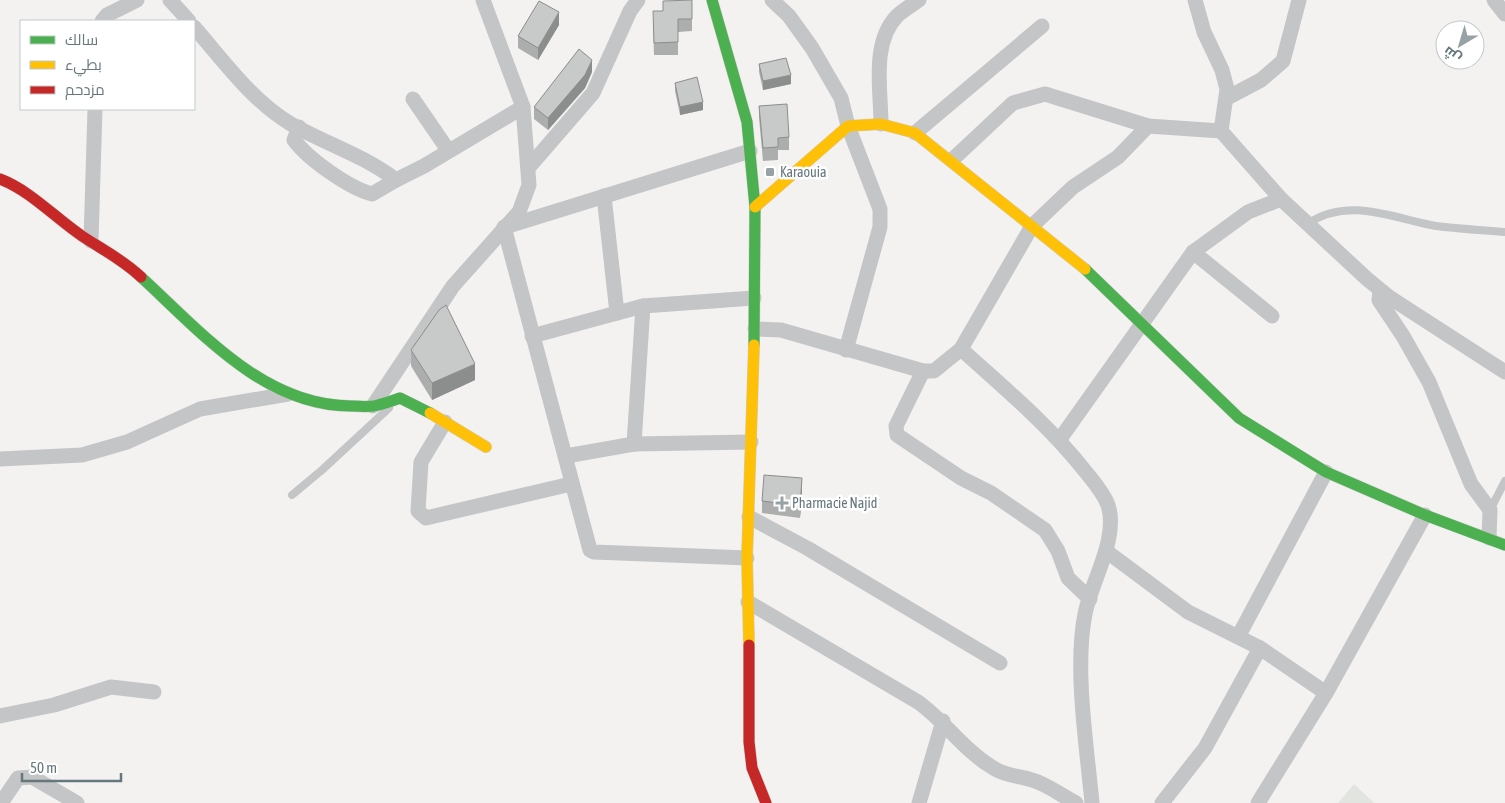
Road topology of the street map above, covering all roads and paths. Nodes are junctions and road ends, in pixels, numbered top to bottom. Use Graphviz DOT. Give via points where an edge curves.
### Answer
graph roads {
  1 [pos="137,0"];
  2 [pos="170,0"];
  3 [pos="483,0"];
  4 [pos="638,0"];
  5 [pos="712,0"];
  6 [pos="772,0"];
  7 [pos="897,0"];
  8 [pos="919,0"];
  9 [pos="1195,0"];
  10 [pos="1299,0"];
  11 [pos="1494,0"];
  12 [pos="1505,14"];
  13 [pos="898,16"];
  14 [pos="103,20"];
  15 [pos="188,20"];
  16 [pos="1042,26"];
  17 [pos="195,28"];
  18 [pos="1227,98"];
  19 [pos="413,99"];
  20 [pos="523,107"];
  21 [pos="95,110"];
  22 [pos="881,124"];
  23 [pos="848,126"];
  24 [pos="1148,126"];
  25 [pos="299,127"];
  26 [pos="1221,131"];
  27 [pos="916,133"];
  28 [pos="448,150"];
  29 [pos="750,151"];
  30 [pos="952,160"];
  31 [pos="528,167"];
  32 [pos="0,179"];
  33 [pos="396,180"];
  34 [pos="604,196"];
  35 [pos="1281,199"];
  36 [pos="755,207"];
  37 [pos="1307,224"];
  38 [pos="1032,226"];
  39 [pos="504,227"];
  40 [pos="1505,232"];
  41 [pos="91,241"];
  42 [pos="1193,252"];
  43 [pos="1380,290"];
  44 [pos="754,298"];
  45 [pos="643,306"];
  46 [pos="617,313"];
  47 [pos="1272,316"];
  48 [pos="1142,322"];
  49 [pos="755,329"];
  50 [pos="532,336"];
  51 [pos="961,349"];
  52 [pos="846,350"];
  53 [pos="923,371"];
  54 [pos="1505,372"];
  55 [pos="289,394"];
  56 [pos="400,398"];
  57 [pos="373,406"];
  58 [pos="445,422"];
  59 [pos="1060,439"];
  60 [pos="751,442"];
  61 [pos="634,444"];
  62 [pos="486,447"];
  63 [pos="566,456"];
  64 [pos="0,459"];
  65 [pos="1326,472"];
  66 [pos="1505,481"];
  67 [pos="571,484"];
  68 [pos="292,494"];
  69 [pos="1490,510"];
  70 [pos="1425,515"];
  71 [pos="749,517"];
  72 [pos="1489,538"];
  73 [pos="1505,545"];
  74 [pos="1106,551"];
  75 [pos="747,558"];
  76 [pos="1090,599"];
  77 [pos="748,602"];
  78 [pos="1238,637"];
  79 [pos="1260,648"];
  80 [pos="1000,663"];
  81 [pos="154,692"];
  82 [pos="1326,693"];
  83 [pos="0,716"];
  84 [pos="943,722"];
  85 [pos="763,796"];
  86 [pos="1,803"];
  87 [pos="77,803"];
  88 [pos="752,803"];
  89 [pos="919,803"];
  90 [pos="1076,803"];
  91 [pos="1092,803"];
  92 [pos="1162,803"];
  93 [pos="1258,803"];
  1 -- 14 [label="street"];
  2 -- 15 [label="street"];
  3 -- 20 [label="street"];
  4 -- 31 [label="street" via="593,93"];
  5 -- 29 [label="street" via="739,88"];
  6 -- 23 [label="street" via="788,16 828,74 841,98"];
  7 -- 13 [label="street"];
  8 -- 13 [label="street"];
  9 -- 18 [label="street" via="1204,32 1222,70"];
  10 -- 18 [label="street" via="1283,61 1262,80"];
  11 -- 12 [label="street"];
  13 -- 22 [label="street" via="881,45"];
  16 -- 27 [label="street"];
  17 -- 25 [label="street" via="256,96"];
  18 -- 26 [label="street"];
  19 -- 28 [label="street"];
  20 -- 28 [label="street"];
  20 -- 31 [label="street"];
  21 -- 41 [label="street"];
  22 -- 23 [label="street"];
  22 -- 27 [label="street"];
  23 -- 36 [label="street"];
  23 -- 52 [label="street" via="880,209 880,227"];
  24 -- 26 [label="street"];
  24 -- 30 [label="street" via="1045,94 1013,103"];
  24 -- 38 [label="street" via="1118,157 1073,187"];
  25 -- 33 [label="street" via="346,149"];
  25 -- 33 [label="street" via="294,140 300,149 357,188 372,194"];
  26 -- 35 [label="street"];
  27 -- 30 [label="street"];
  28 -- 33 [label="street"];
  29 -- 34 [label="street"];
  29 -- 36 [label="street"];
  30 -- 38 [label="street"];
  31 -- 39 [label="street" via="526,196 518,212"];
  32 -- 41 [label="street" via="15,185"];
  34 -- 39 [label="street"];
  34 -- 46 [label="street"];
  35 -- 37 [label="street"];
  35 -- 42 [label="street" via="1248,212"];
  36 -- 44 [label="street"];
  37 -- 40 [label="lane" via="1322,214 1353,210 1437,226"];
  37 -- 43 [label="street"];
  38 -- 48 [label="street" via="1098,279"];
  38 -- 51 [label="street"];
  39 -- 50 [label="street"];
  39 -- 57 [label="street" via="453,286"];
  41 -- 55 [label="street" via="123,260 233,360 261,380"];
  42 -- 47 [label="street"];
  42 -- 48 [label="street"];
  43 -- 54 [label="street"];
  43 -- 69 [label="street" via="1380,300 1429,382 1471,484"];
  44 -- 45 [label="street"];
  44 -- 49 [label="street"];
  45 -- 46 [label="street"];
  45 -- 61 [label="street"];
  46 -- 50 [label="street"];
  48 -- 59 [label="street"];
  48 -- 65 [label="street" via="1239,418"];
  49 -- 52 [label="street" via="781,330"];
  49 -- 60 [label="street"];
  50 -- 63 [label="street"];
  51 -- 53 [label="street" via="934,371"];
  51 -- 59 [label="street"];
  52 -- 53 [label="street"];
  53 -- 76 [label="street" via="896,426 897,435 1045,530 1058,551 1068,578"];
  55 -- 57 [label="street" via="321,404"];
  55 -- 64 [label="street" via="200,409 127,442 82,455"];
  56 -- 57 [label="street"];
  56 -- 58 [label="street"];
  56 -- 68 [label="lane"];
  58 -- 62 [label="street"];
  58 -- 67 [label="street" via="419,468 418,511 426,518"];
  59 -- 74 [label="street" via="1108,506"];
  60 -- 61 [label="street"];
  60 -- 71 [label="street"];
  61 -- 63 [label="street"];
  63 -- 67 [label="street"];
  65 -- 70 [label="street"];
  65 -- 78 [label="street"];
  66 -- 69 [label="lane"];
  67 -- 75 [label="street" via="588,544 594,552"];
  69 -- 72 [label="street"];
  70 -- 72 [label="street"];
  70 -- 82 [label="street"];
  71 -- 75 [label="street"];
  71 -- 80 [label="street" via="815,552"];
  72 -- 73 [label="street"];
  74 -- 76 [label="street"];
  74 -- 78 [label="street" via="1188,612"];
  75 -- 77 [label="street"];
  76 -- 91 [label="street" via="1085,614 1081,670"];
  77 -- 84 [label="street" via="918,702"];
  77 -- 85 [label="street" via="749,742 752,768"];
  78 -- 79 [label="street"];
  79 -- 82 [label="street"];
  79 -- 92 [label="street" via="1205,748"];
  81 -- 83 [label="street" via="111,687 54,705"];
  82 -- 93 [label="street"];
  84 -- 89 [label="street"];
  84 -- 90 [label="street" via="961,743 996,770 1033,780"];
  85 -- 88 [label="street"];
  86 -- 87 [label="street" via="18,778 32,777"];
}
